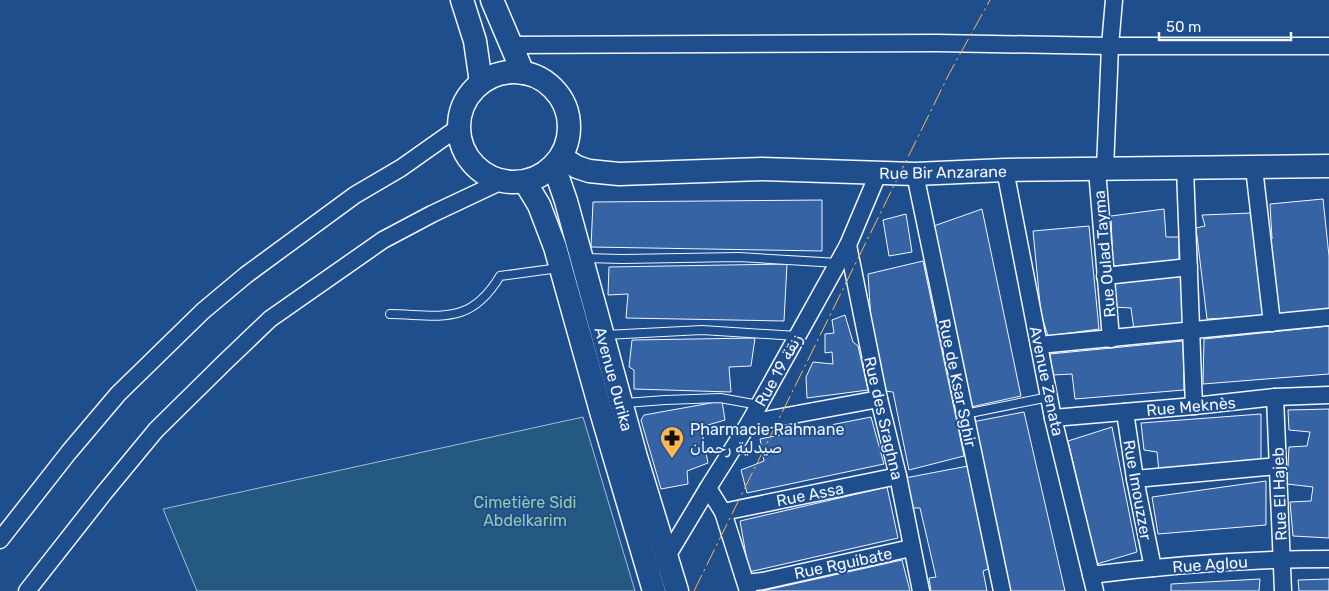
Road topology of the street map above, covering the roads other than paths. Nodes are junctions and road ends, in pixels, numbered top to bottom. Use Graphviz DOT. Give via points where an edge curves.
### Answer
graph roads {
  1 [pos="462,0"];
  2 [pos="1114,0"];
  3 [pos="499,3"];
  4 [pos="510,45"];
  5 [pos="1110,46"];
  6 [pos="1329,46"];
  7 [pos="523,73"];
  8 [pos="481,83"];
  9 [pos="459,127"];
  10 [pos="558,161"];
  11 [pos="1329,166"];
  12 [pos="1254,168"];
  13 [pos="1101,169"];
  14 [pos="1185,169"];
  15 [pos="1005,170"];
  16 [pos="878,174"];
  17 [pos="915,174"];
  18 [pos="502,181"];
  19 [pos="525,182"];
  20 [pos="848,245"];
  21 [pos="571,263"];
  22 [pos="838,263"];
  23 [pos="1189,266"];
  24 [pos="1105,276"];
  25 [pos="390,314"];
  26 [pos="1329,317"];
  27 [pos="1272,322"];
  28 [pos="1192,330"];
  29 [pos="602,335"];
  30 [pos="797,336"];
  31 [pos="1110,338"];
  32 [pos="1039,345"];
  33 [pos="1329,395"];
  34 [pos="1049,397"];
  35 [pos="1275,397"];
  36 [pos="879,399"];
  37 [pos="621,404"];
  38 [pos="759,405"];
  39 [pos="1194,406"];
  40 [pos="1125,412"];
  41 [pos="965,414"];
  42 [pos="1053,418"];
  43 [pos="749,423"];
  44 [pos="1277,466"];
  45 [pos="898,476"];
  46 [pos="1135,479"];
  47 [pos="708,488"];
  48 [pos="723,512"];
  49 [pos="0,540"];
  50 [pos="911,548"];
  51 [pos="667,557"];
  52 [pos="1281,559"];
  53 [pos="1329,559"];
  54 [pos="1153,568"];
  55 [pos="1093,583"];
  56 [pos="747,587"];
  57 [pos="653,588"];
  58 [pos="27,591"];
  59 [pos="677,591"];
  60 [pos="921,591"];
  61 [pos="1002,591"];
  62 [pos="1283,591"];
  1 -- 8 [label="street" via="475,41"];
  2 -- 5 [label="street, Rue Oulad Tayma"];
  3 -- 4 [label="street"];
  4 -- 5 [label="street" via="937,43"];
  4 -- 7 [label="street"];
  5 -- 6 [label="street"];
  5 -- 13 [label="street, Rue Oulad Tayma"];
  7 -- 8 [label="street" via="501,74"];
  7 -- 10 [label="street" via="540,78 555,89 565,105 569,122 568,140"];
  8 -- 9 [label="street" via="469,95"];
  9 -- 18 [label="street" via="462,145 471,162 480,171"];
  9 -- 49 [label="street" via="401,168 355,195 246,275 203,311 118,394"];
  10 -- 16 [label="street, Rue Bir Anzarane" via="589,171 619,174 762,169"];
  10 -- 19 [label="street" via="541,176"];
  10 -- 21 [label="street, Avenue Ourika" via="566,201"];
  11 -- 12 [label="street, Rue Bir Anzarane"];
  12 -- 14 [label="street, Rue Bir Anzarane"];
  12 -- 27 [label="street"];
  13 -- 14 [label="street, Rue Bir Anzarane"];
  13 -- 15 [label="street, Rue Bir Anzarane"];
  13 -- 24 [label="street, Rue Oulad Tayma"];
  14 -- 23 [label="street"];
  15 -- 17 [label="street, Rue Bir Anzarane"];
  15 -- 32 [label="street, Avenue Zenata"];
  16 -- 17 [label="street, Rue Bir Anzarane"];
  16 -- 20 [label="street, Rue 19 زنقة"];
  17 -- 41 [label="street, Rue de Ksar Sghir"];
  18 -- 19 [label="street"];
  18 -- 58 [label="street" via="383,240 270,320 156,430"];
  19 -- 21 [label="street, Avenue Ourika"];
  20 -- 22 [label="street, Rue 19 زنقة"];
  20 -- 36 [label="street, Rue des Sraghna"];
  21 -- 22 [label="lane" via="739,257"];
  21 -- 25 [label="lane" via="500,276 474,307 451,316"];
  21 -- 29 [label="street, Avenue Ourika"];
  21 -- 57 [label="street, Avenue Ourika" via="602,415"];
  22 -- 30 [label="street, Rue 19 زنقة"];
  23 -- 24 [label="street"];
  23 -- 28 [label="street"];
  24 -- 31 [label="street, Rue Oulad Tayma"];
  26 -- 27 [label="street"];
  27 -- 28 [label="street"];
  28 -- 31 [label="street"];
  28 -- 39 [label="street"];
  29 -- 30 [label="lane" via="702,330"];
  29 -- 37 [label="street, Avenue Ourika"];
  30 -- 38 [label="street, Rue 19 زنقة"];
  31 -- 32 [label="street"];
  32 -- 34 [label="street, Avenue Zenata"];
  33 -- 35 [label="street, Rue Meknès"];
  34 -- 41 [label="lane"];
  34 -- 42 [label="street, Avenue Zenata"];
  35 -- 39 [label="street, Rue Meknès"];
  35 -- 44 [label="street, Rue El Hajeb"];
  36 -- 43 [label="street"];
  36 -- 45 [label="street, Rue des Sraghna"];
  37 -- 38 [label="lane" via="720,398"];
  37 -- 51 [label="street, Avenue Ourika"];
  38 -- 43 [label="street, Rue 19 زنقة"];
  39 -- 40 [label="street, Rue Meknès"];
  40 -- 42 [label="street, Rue Meknès"];
  40 -- 46 [label="street, Rue Imouzzer"];
  41 -- 61 [label="street, Rue de Ksar Sghir"];
  42 -- 55 [label="street, Avenue Zenata"];
  43 -- 47 [label="street, Rue 19 زنقة"];
  44 -- 46 [label="street"];
  44 -- 52 [label="street, Rue El Hajeb"];
  45 -- 48 [label="street, Rue Assa"];
  45 -- 50 [label="street, Rue des Sraghna"];
  46 -- 54 [label="street, Rue Imouzzer"];
  47 -- 48 [label="street"];
  47 -- 51 [label="street, Rue 19 زنقة"];
  48 -- 56 [label="street"];
  50 -- 56 [label="street, Rue Rguibate"];
  50 -- 60 [label="street, Rue des Sraghna"];
  51 -- 57 [label="street, Rue 19 زنقة"];
  51 -- 59 [label="street, Avenue Ourika"];
  52 -- 53 [label="street, Rue Aglou"];
  52 -- 54 [label="street, Rue Aglou"];
  52 -- 62 [label="street, Rue El Hajeb"];
  54 -- 55 [label="street, Rue Aglou"];
}
